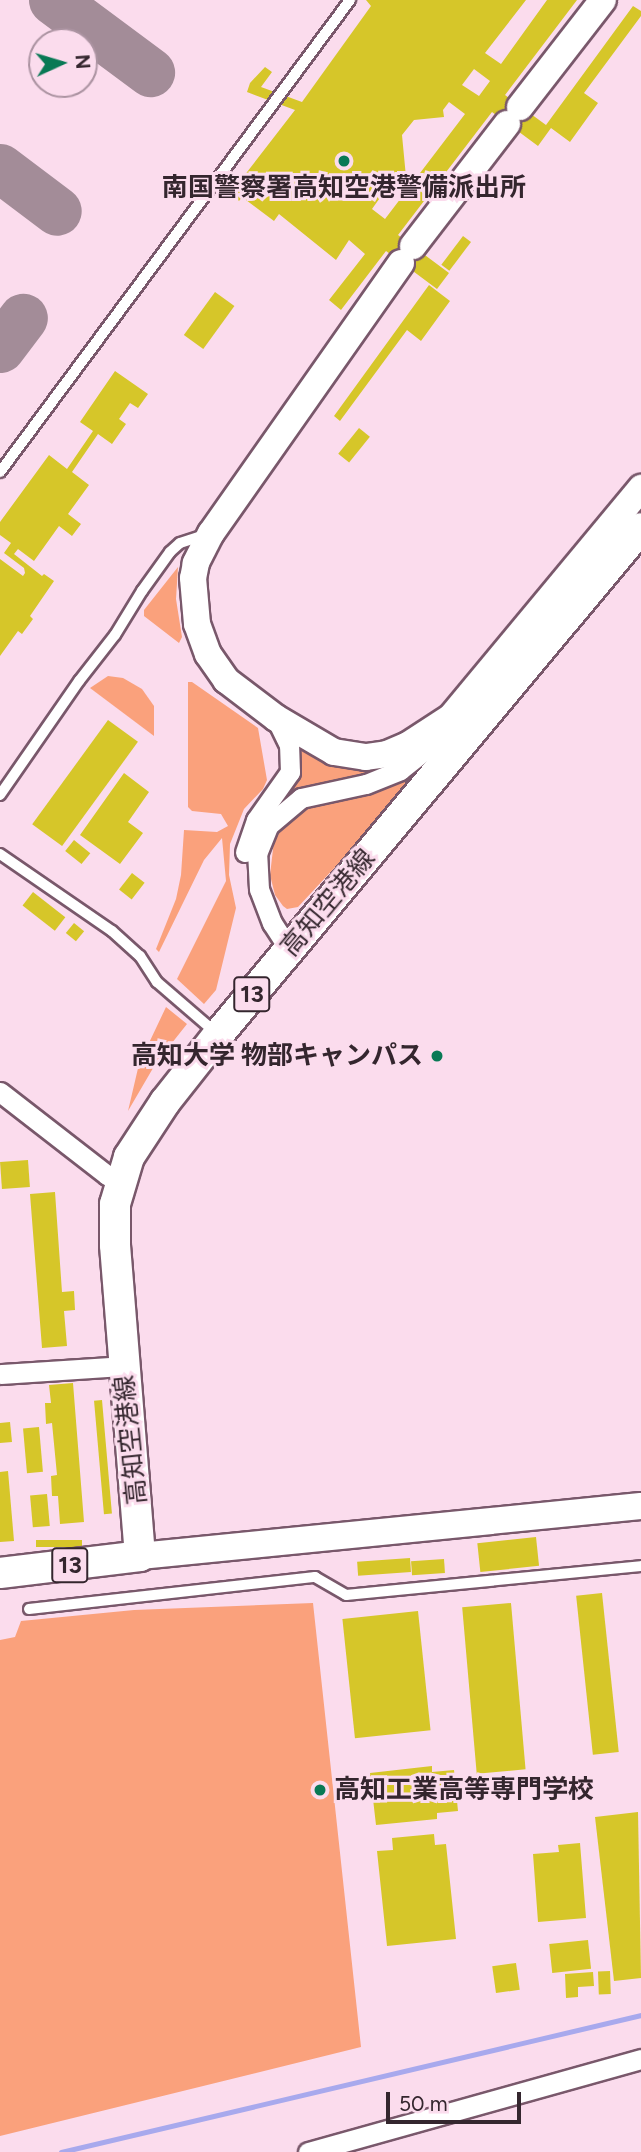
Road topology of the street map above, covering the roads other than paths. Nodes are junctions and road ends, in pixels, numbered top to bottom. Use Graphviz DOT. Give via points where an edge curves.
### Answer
graph roads {
  1 [pos="350,0"];
  2 [pos="603,0"];
  3 [pos="0,472"];
  4 [pos="641,488"];
  5 [pos="641,528"];
  6 [pos="211,533"];
  7 [pos="451,717"];
  8 [pos="276,718"];
  9 [pos="0,795"];
  10 [pos="0,854"];
  11 [pos="289,948"];
  12 [pos="218,1035"];
  13 [pos="0,1092"];
  14 [pos="120,1182"];
  15 [pos="124,1366"];
  16 [pos="0,1374"];
  17 [pos="641,1506"];
  18 [pos="140,1556"];
  19 [pos="641,1566"];
  20 [pos="0,1573"];
  21 [pos="29,1609"];
  22 [pos="641,2059"];
  23 [pos="308,2152"];
  1 -- 3 [label="lane"];
  2 -- 6 [label="street" via="407,254"];
  4 -- 7 [label="street"];
  5 -- 11 [label="main road, 高知空港線 / 13"];
  6 -- 8 [label="street" via="193,578 202,642 226,680"];
  6 -- 9 [label="lane" via="180,543 170,552"];
  7 -- 8 [label="street" via="408,745 366,757 334,752"];
  7 -- 11 [label="street" via="434,743 400,770 366,784 301,798 269,825 257,854 259,889"];
  8 -- 11 [label="street" via="289,745 290,772 256,820 244,866 248,893 264,931"];
  10 -- 12 [label="lane" via="112,931 140,956 157,982"];
  11 -- 12 [label="main road, 高知空港線 / 13"];
  12 -- 14 [label="main road, 高知空港線 / 13" via="151,1122"];
  13 -- 14 [label="street"];
  14 -- 15 [label="main road, 高知空港線 / 13" via="114,1245"];
  15 -- 16 [label="street"];
  15 -- 18 [label="main road, 高知空港線 / 13"];
  17 -- 18 [label="street"];
  18 -- 20 [label="main road, 13"];
  19 -- 21 [label="lane" via="346,1595 315,1577"];
  22 -- 23 [label="street"];
}
